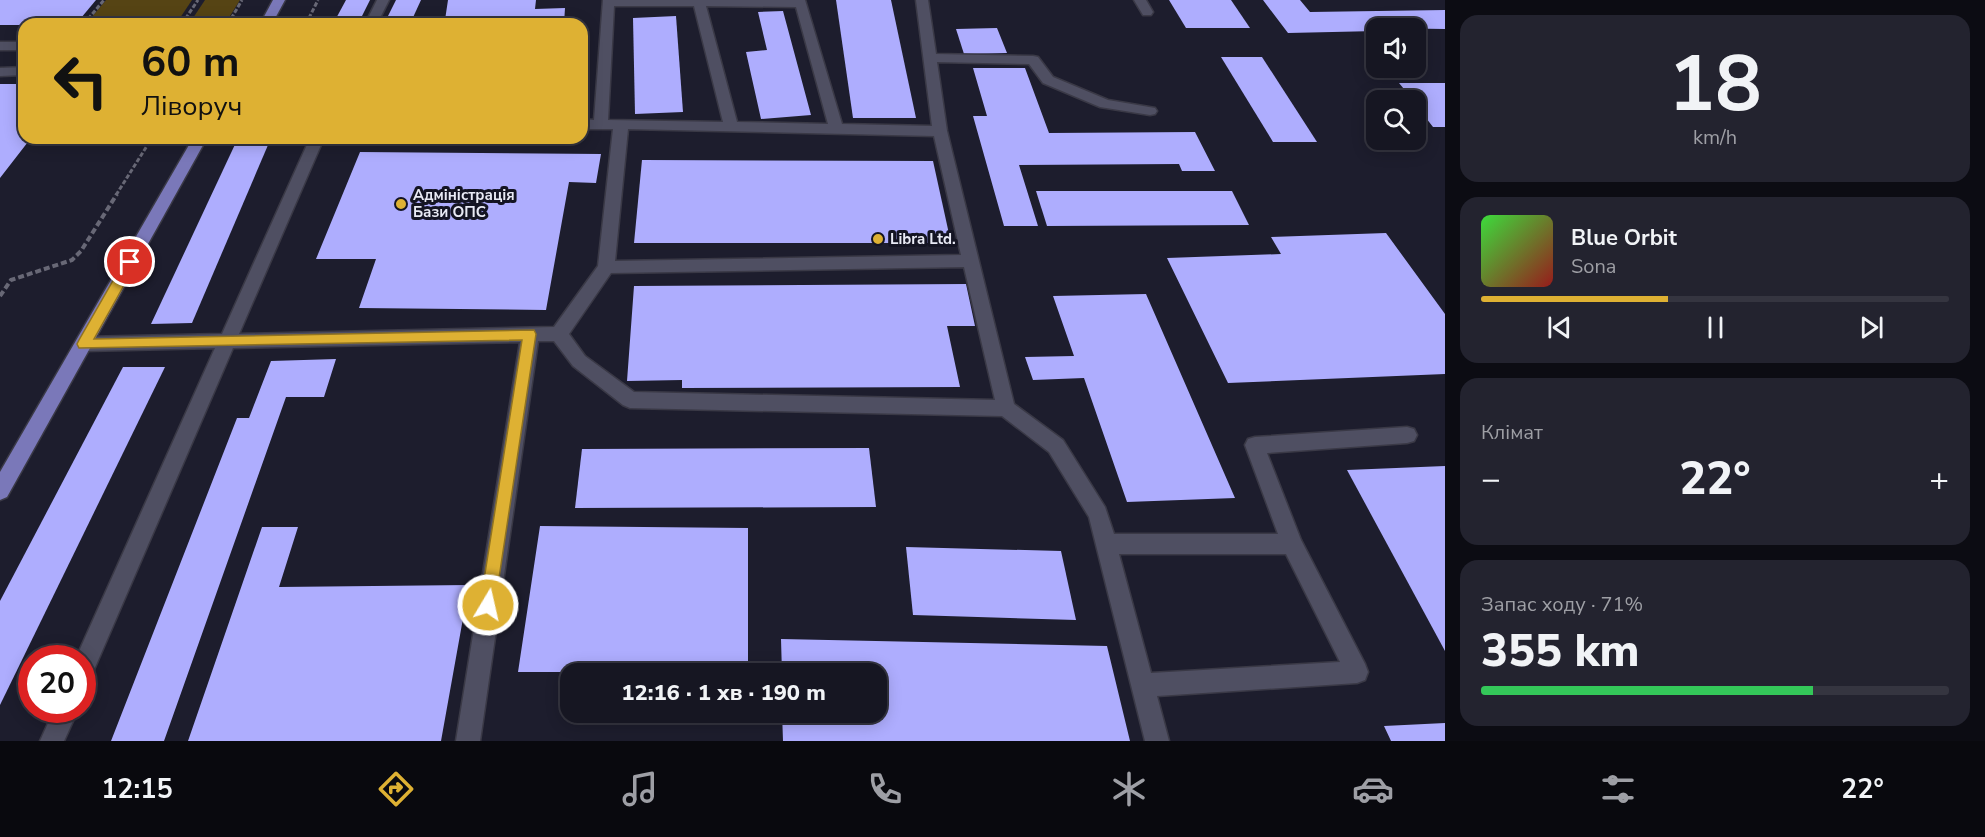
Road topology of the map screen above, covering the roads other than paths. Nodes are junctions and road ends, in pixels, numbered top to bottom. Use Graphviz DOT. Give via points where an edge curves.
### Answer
graph roads {
  1 [pos="279,0"];
  2 [pos="382,0"];
  3 [pos="922,0"];
  4 [pos="699,2"];
  5 [pos="269,18"];
  6 [pos="374,18"];
  7 [pos="0,46"];
  8 [pos="18,46"];
  9 [pos="930,58"];
  10 [pos="18,71"];
  11 [pos="0,72"];
  12 [pos="1150,111"];
  13 [pos="588,124"];
  14 [pos="601,125"];
  15 [pos="621,125"];
  16 [pos="731,127"];
  17 [pos="836,129"];
  18 [pos="940,131"];
  19 [pos="198,144"];
  20 [pos="314,144"];
  21 [pos="971,261"];
  22 [pos="606,267"];
  23 [pos="530,334"];
  24 [pos="559,334"];
  25 [pos="228,340"];
  26 [pos="84,344"];
  27 [pos="1006,408"];
  28 [pos="1407,435"];
  29 [pos="0,490"];
  30 [pos="1106,544"];
  31 [pos="1292,544"];
  32 [pos="93,645"];
  33 [pos="1142,684"];
  34 [pos="60,723"];
  35 [pos="52,741"];
  36 [pos="468,741"];
  37 [pos="1157,741"];
  1 -- 5 [label="main road"];
  2 -- 6 [label="lane"];
  3 -- 9 [label="lane"];
  4 -- 14 [label="lane" via="608,2"];
  4 -- 16 [label="lane"];
  4 -- 17 [label="lane" via="801,3"];
  7 -- 8 [label="lane"];
  9 -- 12 [label="lane" via="1033,60 1048,80 1105,104"];
  9 -- 18 [label="lane"];
  10 -- 11 [label="lane"];
  13 -- 14 [label="lane"];
  14 -- 15 [label="lane"];
  15 -- 16 [label="lane"];
  15 -- 22 [label="lane"];
  16 -- 17 [label="lane"];
  17 -- 18 [label="lane"];
  18 -- 21 [label="lane"];
  19 -- 26 [label="main road"];
  20 -- 25 [label="lane"];
  21 -- 22 [label="lane"];
  21 -- 27 [label="lane"];
  22 -- 24 [label="lane"];
  23 -- 24 [label="lane"];
  23 -- 25 [label="lane"];
  23 -- 36 [label="lane"];
  24 -- 27 [label="lane" via="579,362 630,400"];
  25 -- 26 [label="lane"];
  25 -- 32 [label="lane"];
  26 -- 29 [label="main road"];
  27 -- 30 [label="lane" via="1056,446 1098,514"];
  28 -- 31 [label="lane" via="1255,445"];
  30 -- 31 [label="lane"];
  30 -- 33 [label="lane"];
  31 -- 33 [label="lane" via="1358,672"];
  33 -- 37 [label="lane"];
  34 -- 35 [label="lane"];
}
